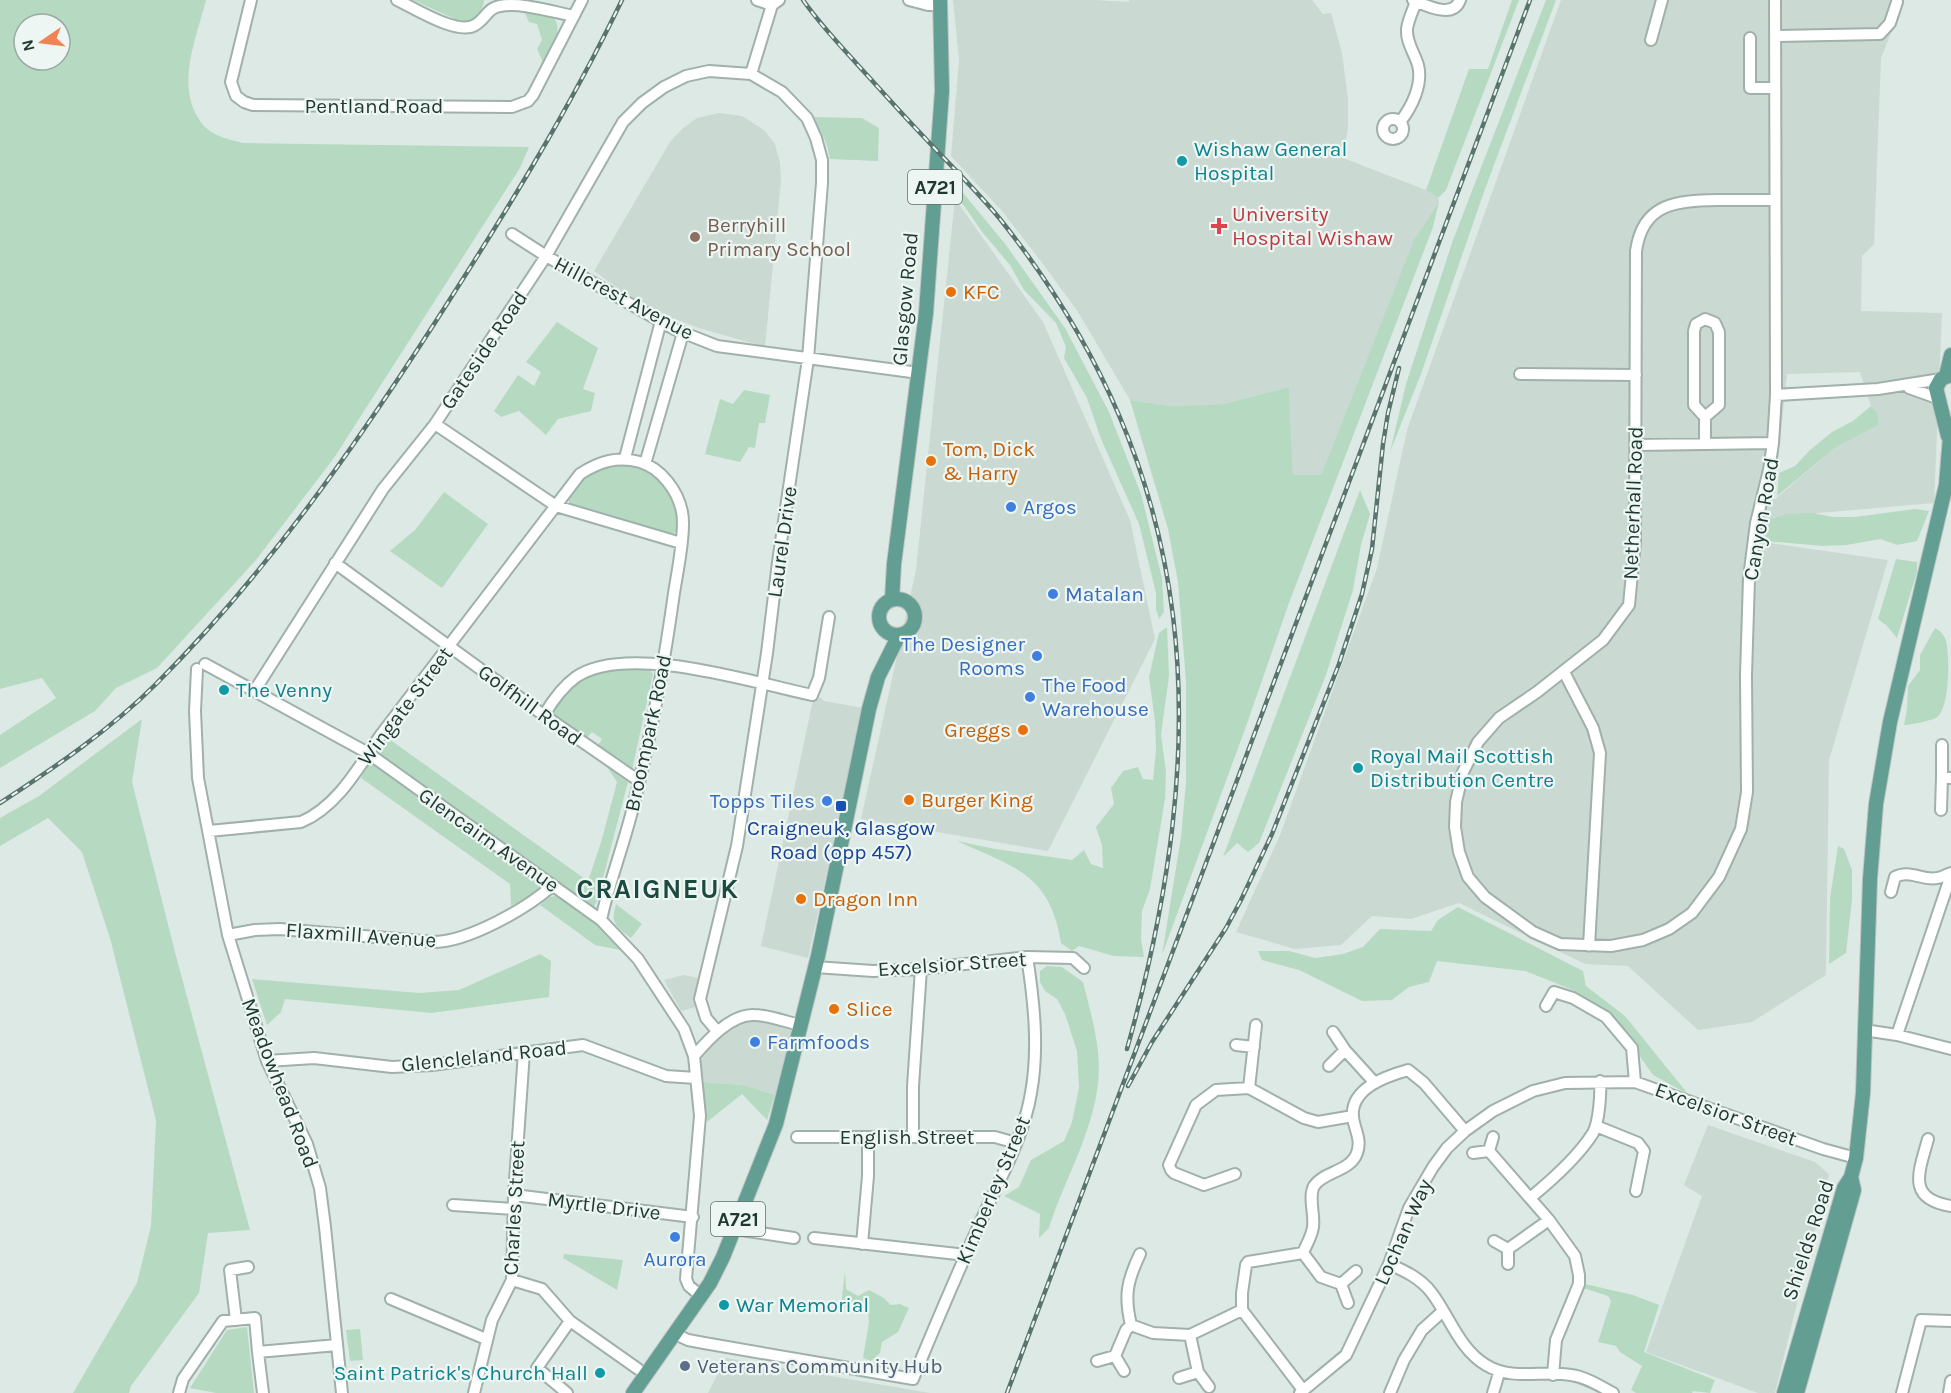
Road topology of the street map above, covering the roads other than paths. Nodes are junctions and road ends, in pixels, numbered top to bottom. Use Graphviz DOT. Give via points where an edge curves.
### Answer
graph roads {
  1 [pos="251,0"];
  2 [pos="397,0"];
  3 [pos="582,0"];
  4 [pos="757,0"];
  5 [pos="909,0"];
  6 [pos="1460,0"];
  7 [pos="1662,0"];
  8 [pos="1775,0"];
  9 [pos="1415,1"];
  10 [pos="775,2"];
  11 [pos="1897,2"];
  12 [pos="522,3"];
  13 [pos="940,3"];
  14 [pos="574,16"];
  15 [pos="1774,36"];
  16 [pos="1750,38"];
  17 [pos="1651,40"];
  18 [pos="751,74"];
  19 [pos="1774,88"];
  20 [pos="1400,122"];
  21 [pos="1775,200"];
  22 [pos="512,234"];
  23 [pos="546,256"];
  24 [pos="661,321"];
  25 [pos="683,333"];
  26 [pos="1951,355"];
  27 [pos="808,359"];
  28 [pos="920,373"];
  29 [pos="1520,374"];
  30 [pos="1636,375"];
  31 [pos="1946,377"];
  32 [pos="1902,386"];
  33 [pos="1776,395"];
  34 [pos="1943,402"];
  35 [pos="1705,417"];
  36 [pos="435,424"];
  37 [pos="1950,432"];
  38 [pos="1773,443"];
  39 [pos="1705,444"];
  40 [pos="1636,445"];
  41 [pos="625,458"];
  42 [pos="645,464"];
  43 [pos="556,506"];
  44 [pos="681,543"];
  45 [pos="335,562"];
  46 [pos="898,599"];
  47 [pos="829,617"];
  48 [pos="894,634"];
  49 [pos="449,647"];
  50 [pos="664,665"];
  51 [pos="201,667"];
  52 [pos="1563,672"];
  53 [pos="762,683"];
  54 [pos="255,690"];
  55 [pos="544,715"];
  56 [pos="1942,745"];
  57 [pos="368,753"];
  58 [pos="1947,777"];
  59 [pos="639,781"];
  60 [pos="1941,810"];
  61 [pos="208,831"];
  62 [pos="1951,874"];
  63 [pos="552,886"];
  64 [pos="1891,891"];
  65 [pos="600,920"];
  66 [pos="228,935"];
  67 [pos="1560,944"];
  68 [pos="1589,946"];
  69 [pos="1027,957"];
  70 [pos="815,967"];
  71 [pos="1084,968"];
  72 [pos="921,969"];
  73 [pos="1546,1006"];
  74 [pos="800,1025"];
  75 [pos="1256,1025"];
  76 [pos="1864,1030"];
  77 [pos="717,1031"];
  78 [pos="1333,1032"];
  79 [pos="1897,1035"];
  80 [pos="1236,1045"];
  81 [pos="1254,1047"];
  82 [pos="1951,1049"];
  83 [pos="1345,1050"];
  84 [pos="524,1052"];
  85 [pos="694,1056"];
  86 [pos="267,1061"];
  87 [pos="1329,1066"];
  88 [pos="696,1078"];
  89 [pos="1600,1081"];
  90 [pos="1374,1082"];
  91 [pos="1635,1082"];
  92 [pos="1249,1088"];
  93 [pos="1353,1116"];
  94 [pos="1596,1126"];
  95 [pos="1465,1131"];
  96 [pos="913,1136"];
  97 [pos="797,1137"];
  98 [pos="868,1137"];
  99 [pos="1493,1137"];
  100 [pos="1928,1139"];
  101 [pos="1016,1143"];
  102 [pos="1489,1151"];
  103 [pos="1473,1153"];
  104 [pos="1856,1158"];
  105 [pos="1235,1174"];
  106 [pos="1851,1177"];
  107 [pos="1636,1191"];
  108 [pos="514,1196"];
  109 [pos="1530,1198"];
  110 [pos="453,1204"];
  111 [pos="1951,1206"];
  112 [pos="514,1209"];
  113 [pos="693,1216"];
  114 [pos="1549,1220"];
  115 [pos="734,1229"];
  116 [pos="794,1238"];
  117 [pos="814,1239"];
  118 [pos="1494,1241"];
  119 [pos="862,1244"];
  120 [pos="1508,1249"];
  121 [pos="1303,1253"];
  122 [pos="1140,1254"];
  123 [pos="966,1255"];
  124 [pos="1389,1264"];
  125 [pos="1508,1264"];
  126 [pos="248,1267"];
  127 [pos="1356,1271"];
  128 [pos="512,1280"];
  129 [pos="1341,1284"];
  130 [pos="701,1296"];
  131 [pos="391,1299"];
  132 [pos="1348,1304"];
  133 [pos="1242,1310"];
  134 [pos="1443,1311"];
  135 [pos="236,1320"];
  136 [pos="570,1321"];
  137 [pos="1951,1321"];
  138 [pos="1129,1328"];
  139 [pos="675,1334"];
  140 [pos="1191,1335"];
  141 [pos="486,1339"];
  142 [pos="337,1345"];
  143 [pos="258,1352"];
  144 [pos="1116,1356"];
  145 [pos="1096,1361"];
  146 [pos="638,1369"];
  147 [pos="1124,1371"];
  148 [pos="1198,1372"];
  149 [pos="1499,1373"];
  150 [pos="1553,1375"];
  151 [pos="1179,1378"];
  152 [pos="1951,1381"];
  153 [pos="1209,1387"];
  154 [pos="1592,1388"];
  155 [pos="1302,1392"];
  156 [pos="179,1393"];
  157 [pos="263,1393"];
  158 [pos="342,1393"];
  159 [pos="474,1393"];
  160 [pos="567,1393"];
  161 [pos="633,1393"];
  162 [pos="1390,1393"];
  163 [pos="1492,1393"];
  164 [pos="1613,1393"];
  165 [pos="1784,1393"];
  166 [pos="1797,1393"];
  167 [pos="1902,1393"];
  168 [pos="1949,1393"];
  1 -- 14 [label="street, Pentland Road" via="231,82 236,96 253,105 512,107 528,101"];
  2 -- 12 [label="street" via="465,28 474,26 490,8"];
  3 -- 14 [label="street"];
  4 -- 10 [label="street"];
  5 -- 13 [label="street" via="928,5"];
  6 -- 9 [label="street" via="1453,10 1446,11"];
  7 -- 17 [label="street"];
  8 -- 15 [label="street, Canyon Road"];
  9 -- 20 [label="street" via="1407,27 1419,75 1417,90"];
  10 -- 18 [label="street"];
  11 -- 15 [label="street" via="1890,23 1880,34"];
  12 -- 14 [label="street"];
  13 -- 28 [label="main road, Glasgow Road / A721" via="940,126"];
  15 -- 19 [label="street, Canyon Road"];
  16 -- 19 [label="street" via="1750,88"];
  18 -- 23 [label="street, Gateside Road" via="709,71 686,76 642,103 623,122"];
  18 -- 27 [label="street, Laurel Drive" via="783,92 807,118 822,160"];
  19 -- 21 [label="street, Canyon Road"];
  21 -- 30 [label="street, Netherhall Road" via="1683,201 1663,207 1647,222 1636,251"];
  21 -- 33 [label="street, Canyon Road"];
  22 -- 23 [label="street, Hillcrest Avenue"];
  23 -- 24 [label="street, Hillcrest Avenue"];
  23 -- 36 [label="street, Gateside Road"];
  24 -- 25 [label="street, Hillcrest Avenue"];
  24 -- 41 [label="street"];
  25 -- 27 [label="street, Hillcrest Avenue" via="717,346"];
  25 -- 42 [label="street"];
  26 -- 31 [label="main road"];
  27 -- 28 [label="street, Hillcrest Avenue"];
  27 -- 53 [label="street, Laurel Drive"];
  28 -- 46 [label="main road, Glasgow Road / A721" via="894,564"];
  29 -- 30 [label="street"];
  30 -- 40 [label="street, Netherhall Road"];
  31 -- 32 [label="street"];
  31 -- 34 [label="main road" via="1936,388"];
  32 -- 33 [label="street"];
  32 -- 34 [label="street"];
  33 -- 38 [label="street, Canyon Road"];
  34 -- 37 [label="main road"];
  35 -- 35 [label="street" via="1719,405 1718,328 1705,320 1696,324 1694,331 1694,405"];
  35 -- 39 [label="street"];
  36 -- 43 [label="street"];
  36 -- 45 [label="street, Gateside Road" via="383,489"];
  37 -- 76 [label="main road" via="1946,485 1890,722 1876,804"];
  38 -- 39 [label="street"];
  38 -- 68 [label="street, Canyon Road" via="1749,578 1747,792 1741,829 1719,877 1692,912 1643,940"];
  39 -- 40 [label="street"];
  40 -- 52 [label="street, Netherhall Road" via="1635,542 1629,604 1602,640"];
  41 -- 42 [label="street"];
  41 -- 43 [label="street, Wingate Street" via="594,465 580,474"];
  42 -- 44 [label="street, Broompark Road" via="664,478 676,496 683,513"];
  43 -- 44 [label="street"];
  43 -- 49 [label="street, Wingate Street"];
  44 -- 50 [label="street, Broompark Road"];
  45 -- 49 [label="street, Golfhill Road"];
  45 -- 54 [label="street, Gateside Road"];
  46 -- 48 [label="main road, A721" via="883,605 879,615 882,626"];
  46 -- 48 [label="main road, A721" via="913,607 915,618 912,628"];
  47 -- 53 [label="street" via="813,695"];
  48 -- 70 [label="main road, A721" via="869,709"];
  49 -- 55 [label="street, Golfhill Road"];
  49 -- 57 [label="street, Wingate Street"];
  50 -- 53 [label="street"];
  50 -- 55 [label="street" via="609,664 591,669 557,693"];
  50 -- 59 [label="street, Broompark Road"];
  51 -- 54 [label="street, Glencairn Avenue"];
  51 -- 61 [label="street, Meadowhead Road" via="195,711 198,778"];
  52 -- 67 [label="street, Netherhall Road" via="1499,718 1478,742 1463,772 1455,827 1468,876 1485,897 1533,932"];
  52 -- 68 [label="street" via="1593,728 1600,753"];
  53 -- 77 [label="street, Laurel Drive" via="737,846 700,999 706,1018"];
  54 -- 57 [label="street, Glencairn Avenue"];
  55 -- 59 [label="street, Golfhill Road"];
  56 -- 58 [label="street"];
  57 -- 61 [label="street, Wingate Street" via="340,791 312,818"];
  57 -- 63 [label="street, Glencairn Avenue"];
  58 -- 60 [label="street"];
  59 -- 65 [label="street, Broompark Road"];
  61 -- 66 [label="street, Meadowhead Road"];
  62 -- 64 [label="street" via="1937,879 1900,874 1894,877"];
  62 -- 79 [label="street"];
  63 -- 65 [label="street, Glencairn Avenue"];
  63 -- 66 [label="street, Flaxmill Avenue" via="537,899 450,942 280,929"];
  65 -- 85 [label="street, Glencairn Avenue" via="638,959 684,1029"];
  66 -- 86 [label="street, Meadowhead Road"];
  67 -- 68 [label="street, Canyon Road"];
  69 -- 71 [label="street, Excelsior Street" via="1073,958"];
  69 -- 72 [label="street, Excelsior Street"];
  69 -- 101 [label="street, Kimberley Street" via="1033,997 1035,1067 1024,1125"];
  70 -- 72 [label="street, Excelsior Street"];
  70 -- 74 [label="main road, A721"];
  72 -- 96 [label="street"];
  73 -- 91 [label="street, Excelsior Street" via="1554,992 1606,1017 1632,1048"];
  74 -- 77 [label="street" via="753,1014"];
  74 -- 115 [label="main road, A721" via="776,1124"];
  75 -- 81 [label="street"];
  76 -- 79 [label="street"];
  76 -- 104 [label="main road"];
  77 -- 85 [label="street"];
  78 -- 83 [label="street"];
  79 -- 82 [label="street"];
  80 -- 81 [label="street"];
  81 -- 92 [label="street"];
  83 -- 87 [label="street"];
  83 -- 90 [label="street"];
  84 -- 86 [label="street, Glencleland Road" via="392,1067 314,1058"];
  84 -- 88 [label="street, Glencleland Road" via="583,1045 666,1076"];
  84 -- 108 [label="street, Charles Street"];
  85 -- 88 [label="street, Glencairn Avenue"];
  86 -- 142 [label="street, Meadowhead Road" via="307,1144 320,1188"];
  88 -- 113 [label="street, Glencairn Avenue" via="700,1116"];
  89 -- 91 [label="street, Lochan Way"];
  89 -- 94 [label="street"];
  89 -- 95 [label="street, Lochan Way" via="1565,1083 1533,1091 1493,1111"];
  90 -- 93 [label="street" via="1354,1106"];
  90 -- 95 [label="street" via="1408,1070"];
  91 -- 104 [label="street, Excelsior Street"];
  92 -- 93 [label="street" via="1318,1122"];
  92 -- 105 [label="street" via="1216,1090 1196,1105 1169,1165 1174,1173 1204,1185"];
  93 -- 121 [label="street" via="1359,1140 1357,1154 1312,1190 1313,1228"];
  94 -- 107 [label="street" via="1638,1143 1644,1151"];
  94 -- 109 [label="street" via="1558,1175"];
  95 -- 124 [label="street, Lochan Way" via="1433,1167 1409,1208"];
  96 -- 98 [label="street, English Street"];
  96 -- 101 [label="street, English Street" via="995,1137"];
  97 -- 98 [label="street, English Street"];
  98 -- 119 [label="street"];
  99 -- 102 [label="street"];
  100 -- 111 [label="street" via="1917,1178 1919,1188 1927,1198"];
  101 -- 123 [label="street, Kimberley Street"];
  102 -- 103 [label="street"];
  102 -- 109 [label="street"];
  104 -- 106 [label="main road"];
  106 -- 165 [label="main road, Shields Road" via="1844,1188"];
  106 -- 166 [label="main road, Shields Road" via="1854,1190"];
  108 -- 112 [label="street, Charles Street"];
  108 -- 113 [label="street, Myrtle Drive"];
  109 -- 114 [label="street"];
  110 -- 112 [label="street"];
  112 -- 128 [label="street, Charles Street"];
  113 -- 130 [label="street, Glencairn Avenue" via="686,1279"];
  114 -- 120 [label="street"];
  114 -- 150 [label="street" via="1575,1256 1579,1275 1556,1340"];
  115 -- 116 [label="street"];
  115 -- 130 [label="main road, A721"];
  117 -- 119 [label="street"];
  118 -- 120 [label="street"];
  119 -- 123 [label="street"];
  120 -- 125 [label="street"];
  121 -- 129 [label="street" via="1321,1277"];
  121 -- 133 [label="street" via="1248,1262"];
  122 -- 138 [label="street" via="1126,1298"];
  123 -- 139 [label="street, Kimberley Street" via="913,1379 688,1340"];
  124 -- 134 [label="street" via="1411,1274 1430,1291"];
  124 -- 155 [label="street, Lochan Way" via="1346,1355"];
  126 -- 135 [label="street" via="230,1270"];
  127 -- 129 [label="street"];
  128 -- 136 [label="street" via="542,1289"];
  128 -- 141 [label="street, Charles Street"];
  129 -- 132 [label="street"];
  130 -- 139 [label="main road, A721"];
  131 -- 141 [label="street"];
  133 -- 140 [label="street"];
  133 -- 155 [label="street"];
  134 -- 149 [label="street" via="1482,1364"];
  134 -- 162 [label="street" via="1422,1330"];
  135 -- 143 [label="street" via="255,1318"];
  135 -- 156 [label="street" via="223,1321 183,1379"];
  136 -- 146 [label="street"];
  136 -- 160 [label="street" via="537,1368"];
  137 -- 167 [label="street" via="1921,1320"];
  138 -- 140 [label="street"];
  138 -- 144 [label="street"];
  139 -- 161 [label="main road, A721"];
  140 -- 148 [label="street"];
  141 -- 159 [label="street, Charles Street"];
  142 -- 143 [label="street"];
  142 -- 158 [label="street, Meadowhead Road"];
  143 -- 157 [label="street"];
  144 -- 145 [label="street"];
  144 -- 147 [label="street"];
  148 -- 151 [label="street"];
  148 -- 153 [label="street"];
  149 -- 150 [label="street"];
  149 -- 163 [label="street"];
  150 -- 154 [label="street" via="1571,1375"];
  152 -- 168 [label="street"];
  154 -- 164 [label="street"];
}
